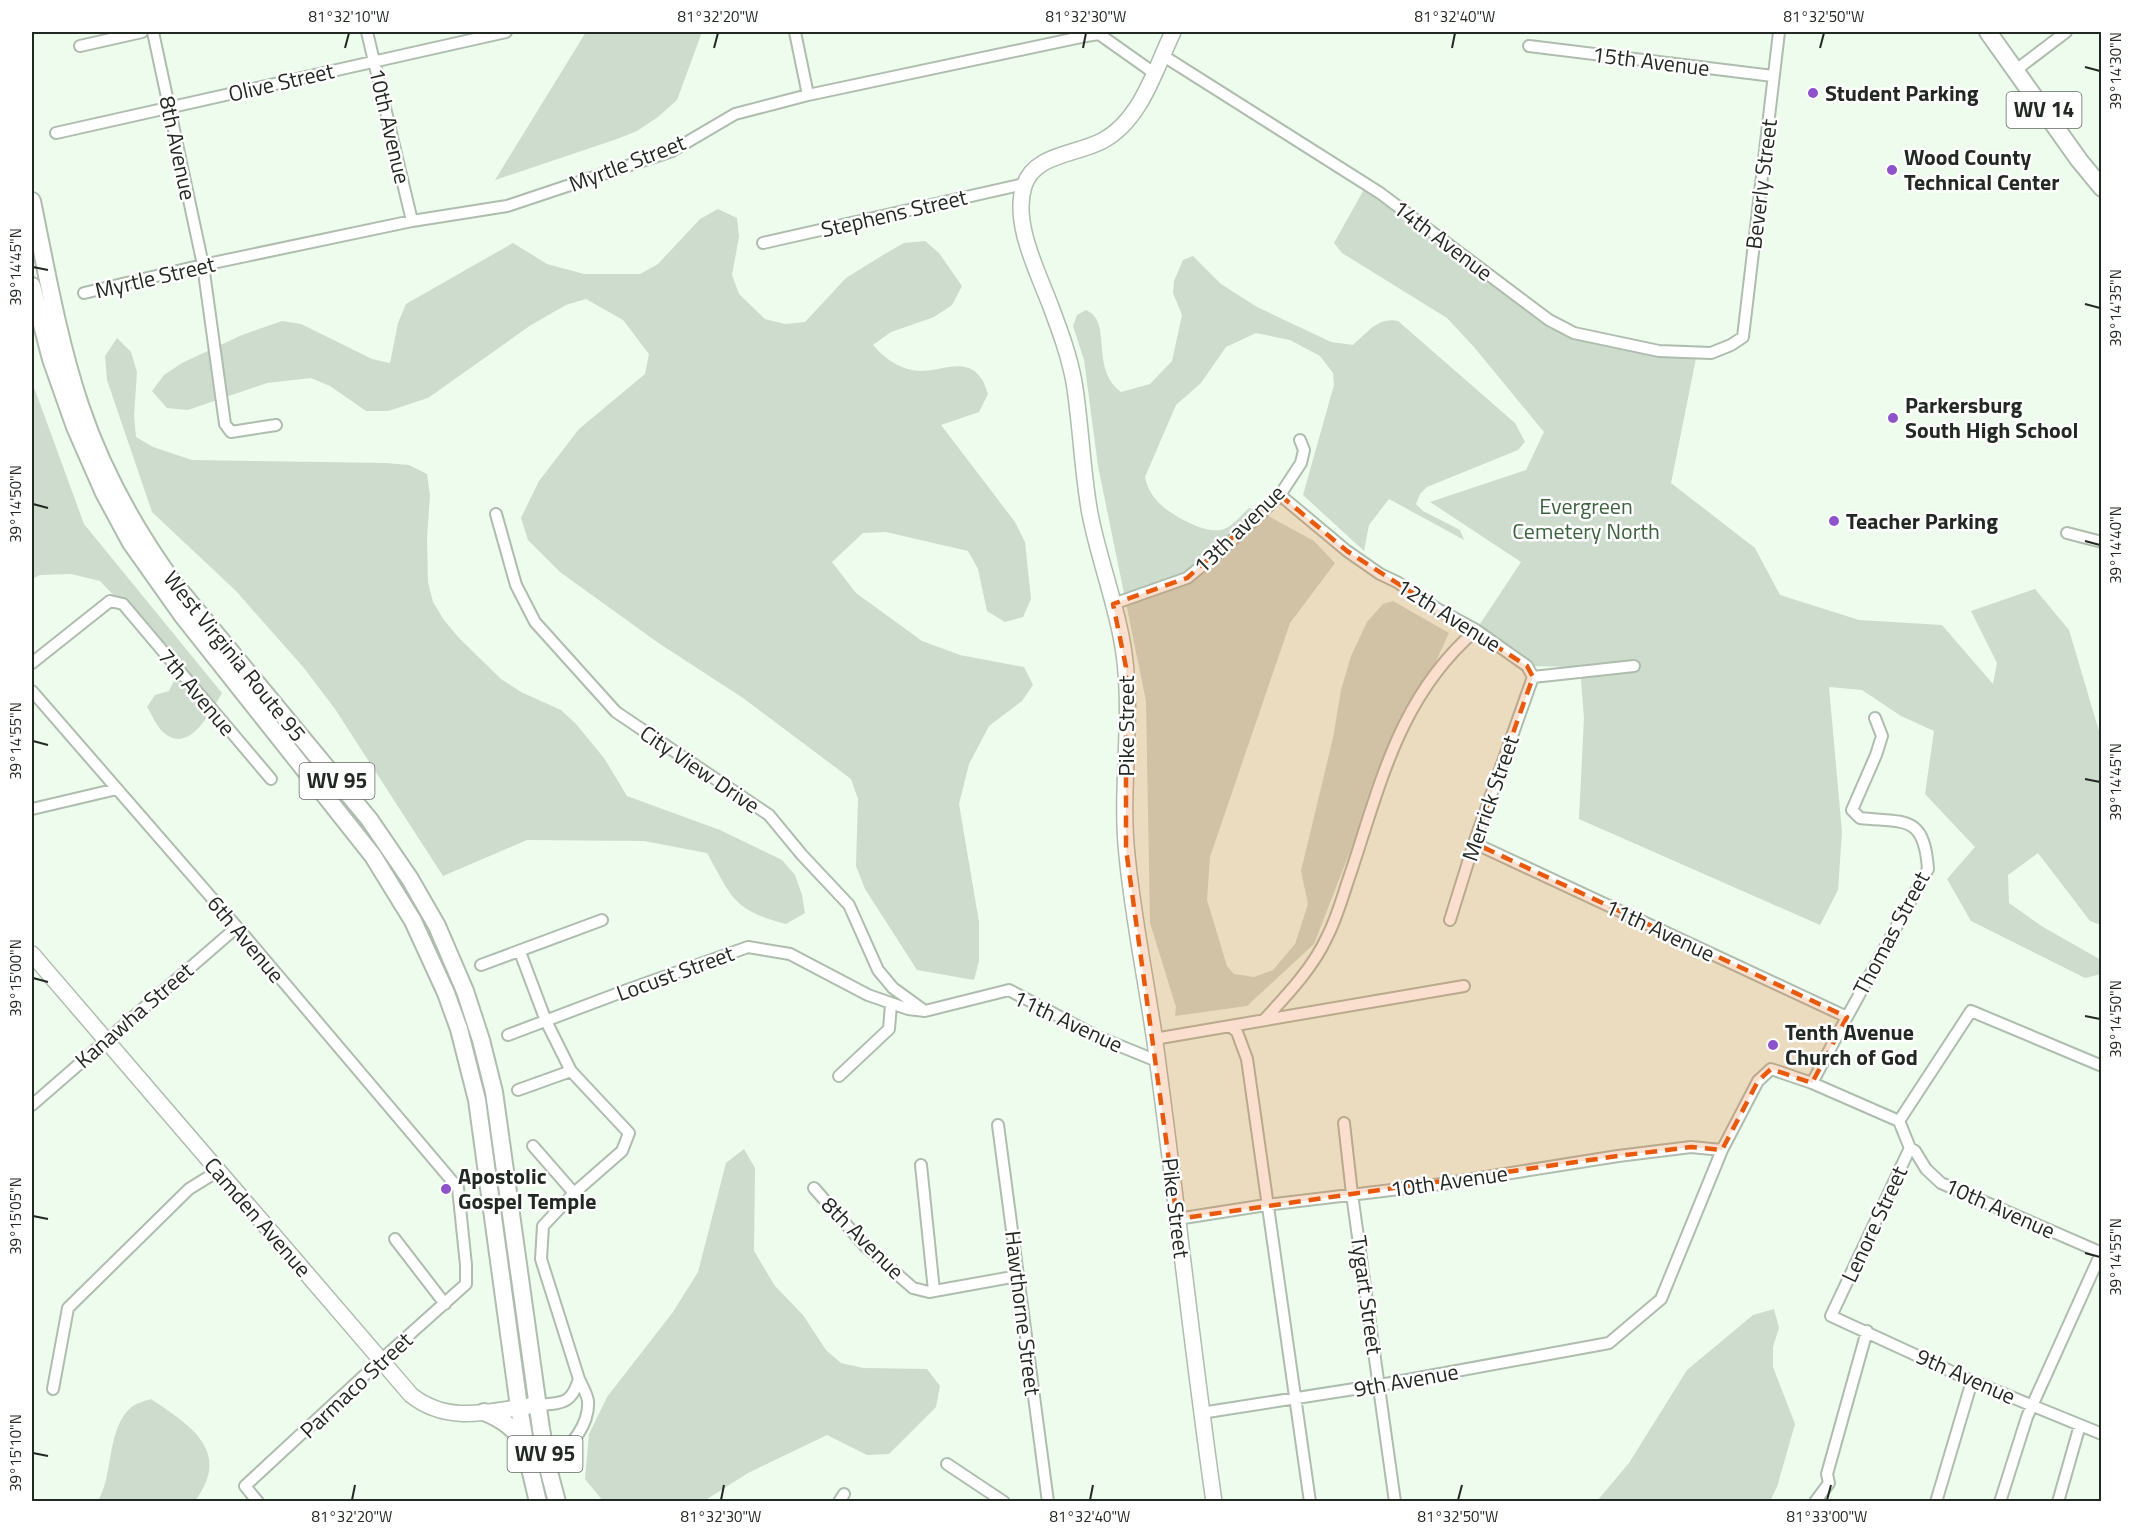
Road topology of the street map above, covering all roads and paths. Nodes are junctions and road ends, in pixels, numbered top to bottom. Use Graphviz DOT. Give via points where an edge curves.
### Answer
graph roads {
  1 [pos="142,32"];
  2 [pos="153,32"];
  3 [pos="367,32"];
  4 [pos="506,32"];
  5 [pos="795,32"];
  6 [pos="1173,32"];
  7 [pos="1779,32"];
  8 [pos="1988,32"];
  9 [pos="2066,32"];
  10 [pos="80,45"];
  11 [pos="1529,46"];
  12 [pos="1162,55"];
  13 [pos="374,61"];
  14 [pos="2016,70"];
  15 [pos="1154,73"];
  16 [pos="1773,76"];
  17 [pos="808,95"];
  18 [pos="169,107"];
  19 [pos="56,133"];
  20 [pos="1024,183"];
  21 [pos="2102,188"];
  22 [pos="32,201"];
  23 [pos="412,221"];
  24 [pos="763,243"];
  25 [pos="203,265"];
  26 [pos="32,286"];
  27 [pos="84,293"];
  28 [pos="1743,337"];
  29 [pos="276,425"];
  30 [pos="1300,440"];
  31 [pos="1280,495"];
  32 [pos="496,514"];
  33 [pos="2067,533"];
  34 [pos="2102,542"];
  35 [pos="1113,604"];
  36 [pos="1476,630"];
  37 [pos="32,663"];
  38 [pos="1634,666"];
  39 [pos="1533,677"];
  40 [pos="32,692"];
  41 [pos="1875,718"];
  42 [pos="271,779"];
  43 [pos="117,789"];
  44 [pos="32,809"];
  45 [pos="1474,843"];
  46 [pos="602,920"];
  47 [pos="1450,920"];
  48 [pos="237,927"];
  49 [pos="520,952"];
  50 [pos="32,954"];
  51 [pos="481,965"];
  52 [pos="1464,986"];
  53 [pos="891,1004"];
  54 [pos="908,1009"];
  55 [pos="926,1011"];
  56 [pos="1846,1017"];
  57 [pos="1264,1020"];
  58 [pos="546,1021"];
  59 [pos="1230,1026"];
  60 [pos="508,1035"];
  61 [pos="1154,1039"];
  62 [pos="105,1040"];
  63 [pos="1157,1061"];
  64 [pos="2102,1066"];
  65 [pos="571,1071"];
  66 [pos="839,1076"];
  67 [pos="1812,1083"];
  68 [pos="518,1090"];
  69 [pos="32,1105"];
  70 [pos="1899,1121"];
  71 [pos="1344,1123"];
  72 [pos="998,1125"];
  73 [pos="533,1146"];
  74 [pos="1910,1148"];
  75 [pos="1722,1150"];
  76 [pos="921,1165"];
  77 [pos="218,1171"];
  78 [pos="814,1188"];
  79 [pos="574,1193"];
  80 [pos="1352,1194"];
  81 [pos="1266,1205"];
  82 [pos="1177,1219"];
  83 [pos="395,1239"];
  84 [pos="2101,1252"];
  85 [pos="1018,1276"];
  86 [pos="466,1284"];
  87 [pos="934,1291"];
  88 [pos="445,1304"];
  89 [pos="1831,1316"];
  90 [pos="1867,1331"];
  91 [pos="381,1360"];
  92 [pos="579,1379"];
  93 [pos="1972,1381"];
  94 [pos="1380,1385"];
  95 [pos="53,1389"];
  96 [pos="1295,1397"];
  97 [pos="537,1405"];
  98 [pos="2033,1405"];
  99 [pos="519,1407"];
  100 [pos="484,1412"];
  101 [pos="1202,1413"];
  102 [pos="2080,1425"];
  103 [pos="2102,1434"];
  104 [pos="525,1445"];
  105 [pos="947,1464"];
  106 [pos="548,1468"];
  107 [pos="258,1502"];
  108 [pos="538,1502"];
  109 [pos="557,1502"];
  110 [pos="1004,1502"];
  111 [pos="1048,1502"];
  112 [pos="1214,1502"];
  113 [pos="1310,1502"];
  114 [pos="1395,1502"];
  115 [pos="1815,1502"];
  116 [pos="1936,1502"];
  117 [pos="2000,1502"];
  118 [pos="2058,1502"];
  1 -- 10 [label="street"];
  2 -- 18 [label="street, 8th Avenue"];
  3 -- 13 [label="street, 10th Avenue"];
  4 -- 13 [label="street, Olive Street"];
  5 -- 17 [label="street"];
  6 -- 12 [label="main road"];
  7 -- 16 [label="street, Beverly Street"];
  8 -- 14 [label="main road, WV 14"];
  9 -- 14 [label="street"];
  11 -- 16 [label="street, 15th Avenue"];
  12 -- 15 [label="main road"];
  12 -- 28 [label="street, 14th Avenue" via="1380,193 1549,320 1574,333 1659,351 1711,353"];
  13 -- 18 [label="street, Olive Street"];
  13 -- 23 [label="street, 10th Avenue"];
  14 -- 21 [label="main road, WV 14"];
  15 -- 17 [label="street, Myrtle Street" via="1099,34"];
  15 -- 20 [label="main road" via="1123,127 1091,146 1044,161"];
  16 -- 28 [label="street, Beverly Street"];
  17 -- 23 [label="street, Myrtle Street" via="735,114 672,151 507,206"];
  18 -- 19 [label="street, Olive Street"];
  18 -- 25 [label="street, 8th Avenue"];
  20 -- 24 [label="street, Stephens Street"];
  20 -- 35 [label="main road, Pike Street" via="1023,227 1066,346 1091,517"];
  22 -- 97 [label="main road, West Virginia Route 95 / WV 95" via="80,405 126,508 183,595 380,834 430,912 459,976 494,1092"];
  23 -- 25 [label="street, Myrtle Street"];
  25 -- 27 [label="street, Myrtle Street"];
  25 -- 29 [label="street, 8th Avenue" via="225,424 231,432"];
  26 -- 99 [label="main road, West Virginia Route 95 / WV 95" via="54,368 82,445 131,543 182,615 373,856 432,958 459,1029 477,1100"];
  30 -- 31 [label="street, 13th avenue" via="1304,450 1301,463"];
  31 -- 35 [label="street, 13th avenue" via="1187,578"];
  31 -- 36 [label="street, 12th Avenue" via="1380,574"];
  32 -- 55 [label="street, City View Drive" via="516,585 535,622 616,712 769,815 849,905 878,970 893,988"];
  33 -- 34 [label="street"];
  35 -- 61 [label="main road, Pike Street" via="1126,667 1126,849"];
  36 -- 39 [label="street, 12th Avenue" via="1527,666"];
  36 -- 57 [label="street" via="1423,689 1391,749 1327,939 1293,990"];
  37 -- 42 [label="street, 7th Avenue" via="110,601 123,604"];
  38 -- 39 [label="street"];
  39 -- 45 [label="street, Merrick Street"];
  40 -- 43 [label="street, 6th Avenue"];
  41 -- 56 [label="street, Thomas Street" via="1882,736 1852,810 1860,818 1896,820 1914,826 1927,846 1929,869"];
  43 -- 44 [label="street"];
  43 -- 48 [label="street, 6th Avenue"];
  45 -- 47 [label="street, Merrick Street"];
  45 -- 56 [label="street, 11th Avenue"];
  46 -- 49 [label="street"];
  48 -- 62 [label="street, Kanawha Street"];
  48 -- 86 [label="street, 6th Avenue" via="458,1188"];
  49 -- 51 [label="street"];
  49 -- 58 [label="street"];
  50 -- 62 [label="main road, Camden Avenue"];
  52 -- 57 [label="street, 11th Avenue"];
  53 -- 54 [label="street, Locust Street"];
  53 -- 58 [label="street, Locust Street" via="790,954 748,947"];
  53 -- 66 [label="street" via="889,1029"];
  54 -- 55 [label="street, 11th Avenue"];
  55 -- 63 [label="street, 11th Avenue" via="1009,990 1098,1037"];
  56 -- 67 [label="street, Thomas Street"];
  57 -- 59 [label="street, 11th Avenue"];
  58 -- 60 [label="street, Locust Street"];
  58 -- 65 [label="street"];
  59 -- 61 [label="street, 11th Avenue"];
  59 -- 81 [label="street" via="1237,1032 1247,1059"];
  61 -- 63 [label="main road, Pike Street"];
  62 -- 69 [label="street, Kanawha Street"];
  62 -- 77 [label="main road, Camden Avenue"];
  63 -- 82 [label="main road, Pike Street"];
  64 -- 70 [label="street" via="1971,1011"];
  65 -- 68 [label="street"];
  65 -- 79 [label="street" via="629,1133 622,1151"];
  67 -- 70 [label="street"];
  67 -- 75 [label="street" via="1771,1069 1758,1081"];
  70 -- 74 [label="street, Lenore Street"];
  71 -- 80 [label="street, Tygart Street"];
  72 -- 85 [label="street, Hawthorne Street"];
  73 -- 79 [label="street"];
  74 -- 84 [label="street, 10th Avenue" via="1941,1183"];
  74 -- 89 [label="street, Lenore Street"];
  75 -- 80 [label="street, 10th Avenue" via="1690,1148 1618,1156"];
  75 -- 94 [label="street, 9th Avenue" via="1661,1299 1609,1342"];
  76 -- 87 [label="street"];
  77 -- 91 [label="main road, Camden Avenue"];
  77 -- 95 [label="street" via="189,1190 68,1308"];
  78 -- 87 [label="street, 8th Avenue" via="866,1247 913,1288"];
  79 -- 92 [label="street" via="543,1226 541,1259"];
  80 -- 81 [label="street, 10th Avenue"];
  80 -- 94 [label="street, Tygart Street"];
  81 -- 82 [label="street, 10th Avenue"];
  81 -- 96 [label="street"];
  82 -- 101 [label="main road, Pike Street"];
  83 -- 88 [label="street"];
  84 -- 98 [label="street"];
  85 -- 87 [label="street, 8th Avenue"];
  85 -- 111 [label="street, Hawthorne Street"];
  86 -- 88 [label="street, Parmaco Street"];
  88 -- 91 [label="street, Parmaco Street"];
  89 -- 90 [label="street, 9th Avenue"];
  90 -- 93 [label="street, 9th Avenue"];
  90 -- 115 [label="street" via="1827,1474 1829,1483"];
  91 -- 100 [label="main road, Camden Avenue" via="411,1395 425,1405 452,1414"];
  91 -- 107 [label="street, Parmaco Street" via="245,1486"];
  92 -- 97 [label="street" via="571,1398"];
  92 -- 106 [label="street" via="588,1400 582,1426"];
  93 -- 98 [label="street, 9th Avenue"];
  93 -- 116 [label="street"];
  94 -- 96 [label="street, 9th Avenue"];
  94 -- 114 [label="street, Tygart Street"];
  96 -- 101 [label="street, 9th Avenue"];
  96 -- 113 [label="street"];
  97 -- 99 [label="main road, Camden Avenue"];
  97 -- 106 [label="main road, WV 95"];
  98 -- 102 [label="street, 9th Avenue"];
  98 -- 117 [label="street"];
  99 -- 100 [label="main road, Camden Avenue"];
  99 -- 104 [label="main road, WV 95"];
  100 -- 104 [label="main road" via="513,1429"];
  101 -- 112 [label="main road, Pike Street"];
  102 -- 103 [label="street, 9th Avenue"];
  102 -- 118 [label="street"];
  104 -- 108 [label="main road, WV 95"];
  105 -- 110 [label="street"];
  106 -- 109 [label="main road, WV 95"];
}
